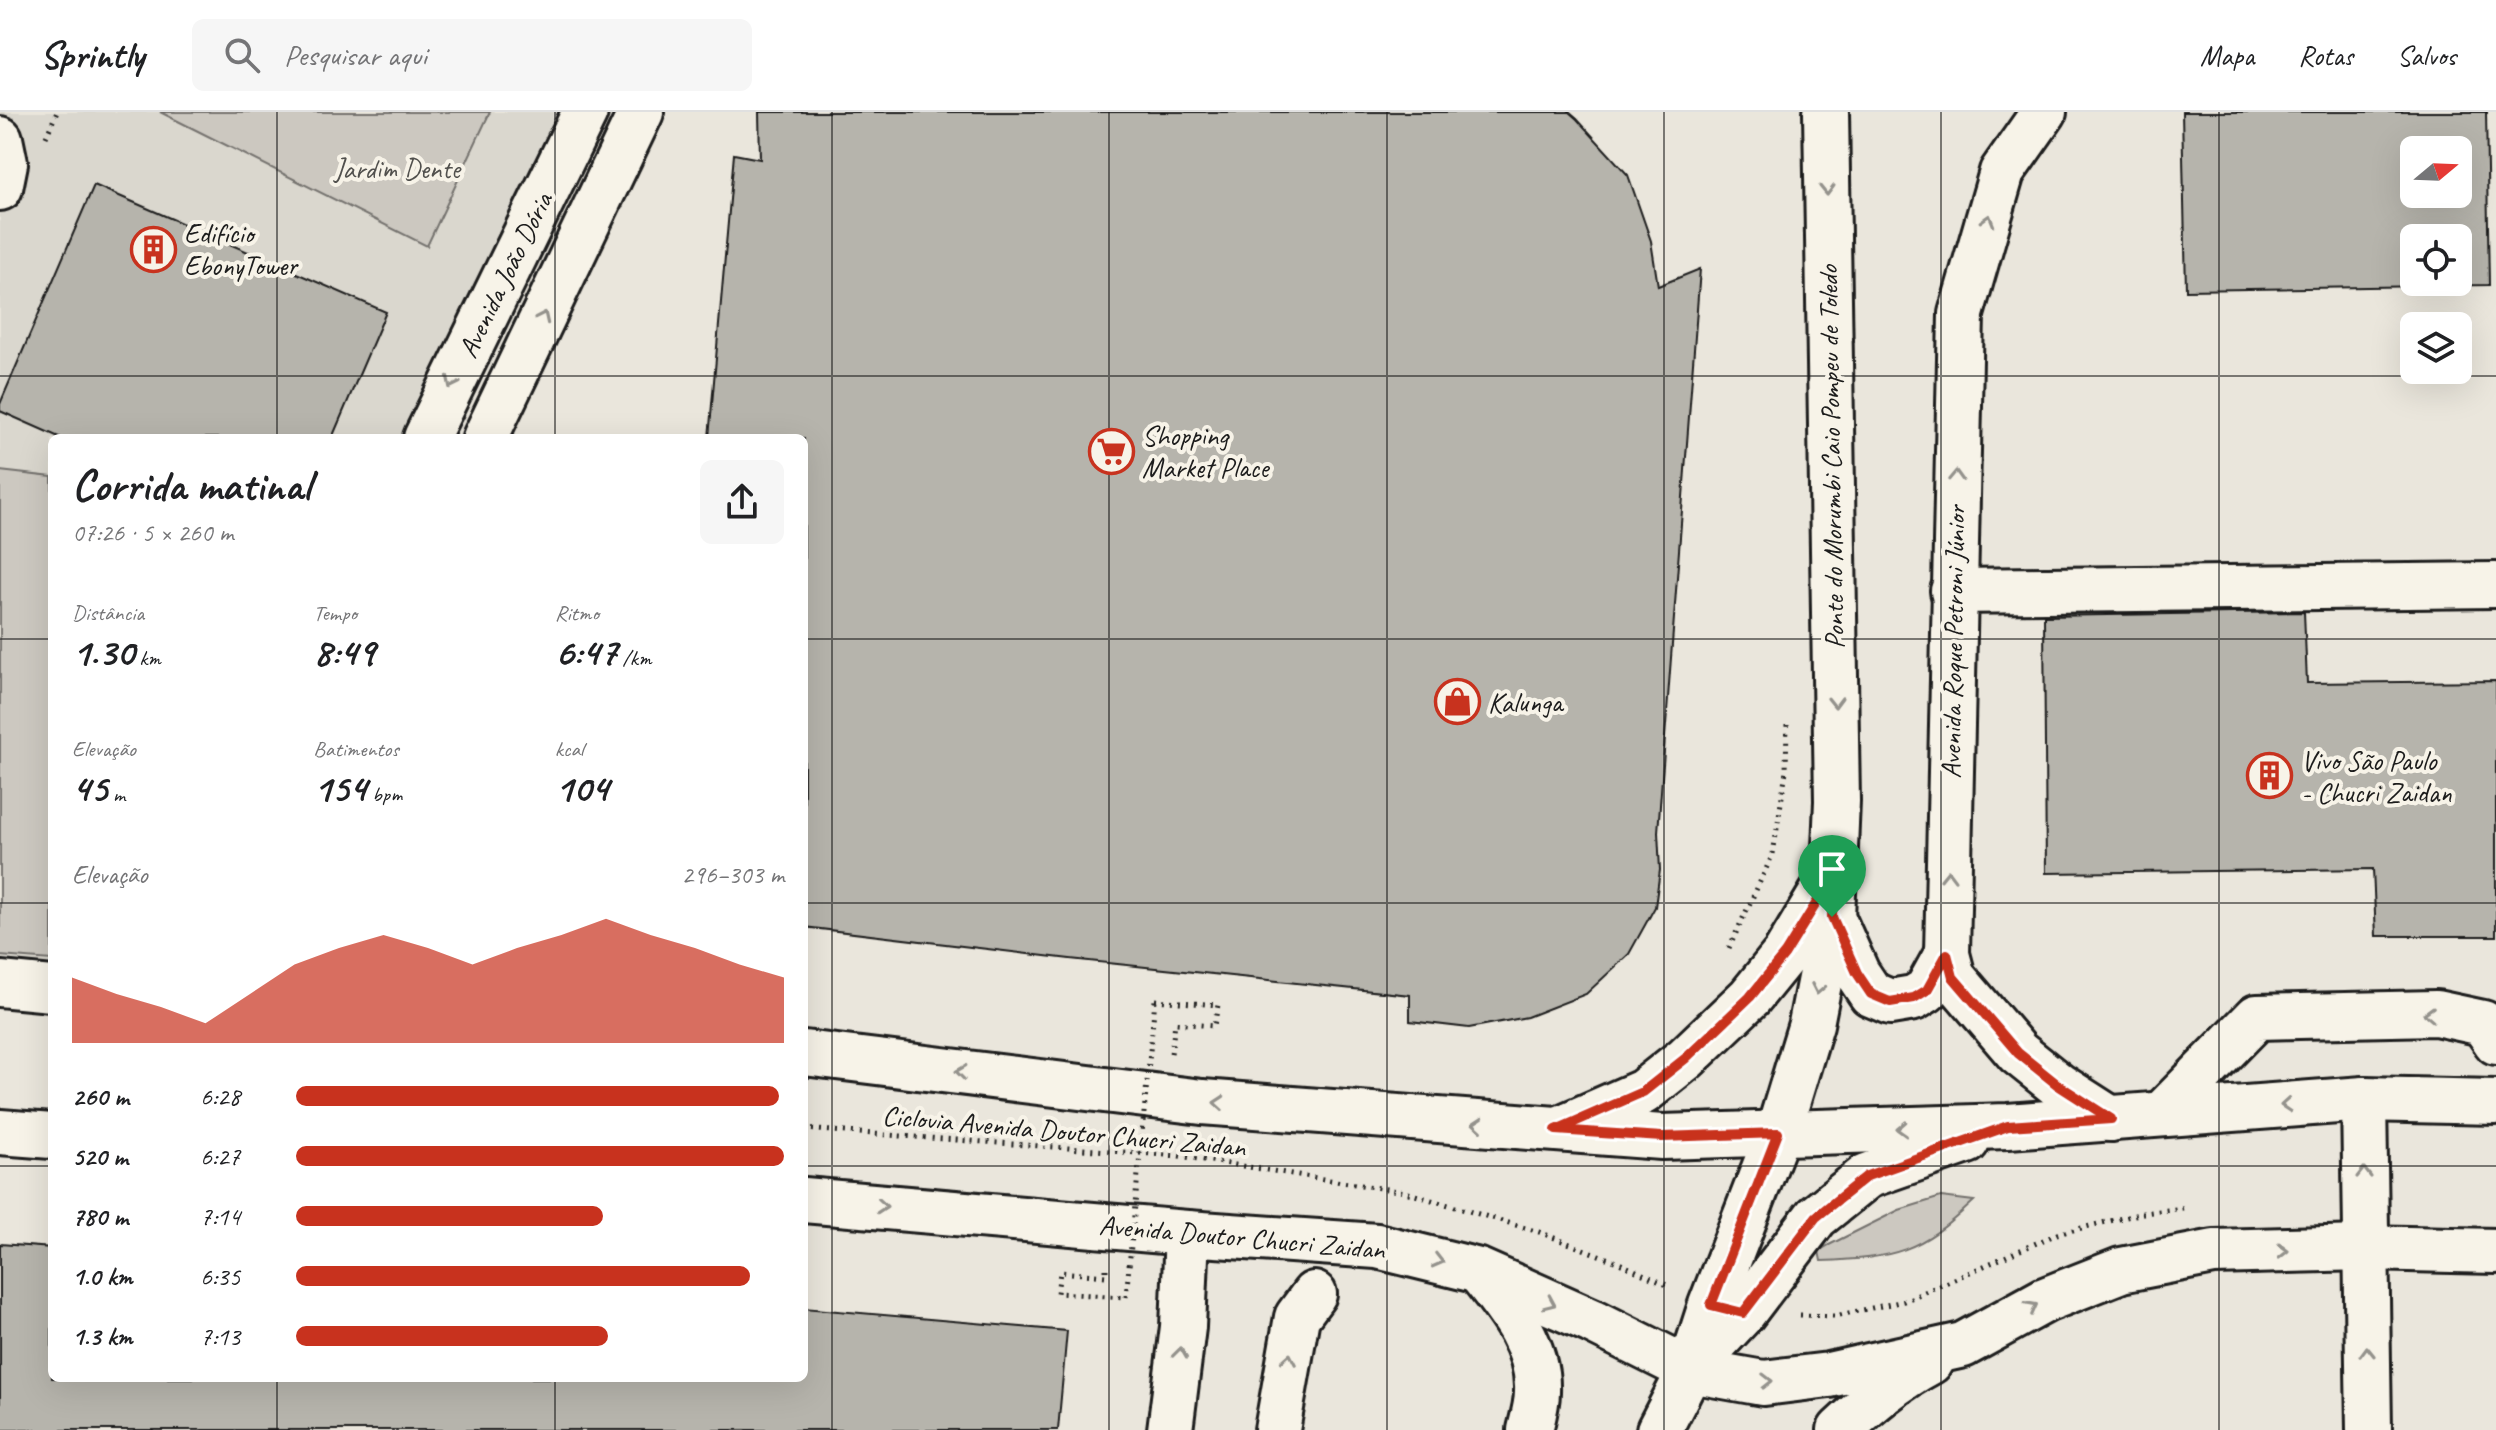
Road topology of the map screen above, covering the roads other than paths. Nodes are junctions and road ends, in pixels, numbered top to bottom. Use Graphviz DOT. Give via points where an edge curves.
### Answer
graph roads {
  1 [pos="585,112"];
  2 [pos="641,112"];
  3 [pos="1826,112"];
  4 [pos="2044,112"];
  5 [pos="0,139"];
  6 [pos="0,188"];
  7 [pos="428,434"];
  8 [pos="487,434"];
  9 [pos="2496,585"];
  10 [pos="1953,591"];
  11 [pos="1832,896"];
  12 [pos="1947,954"];
  13 [pos="0,984"];
  14 [pos="48,989"];
  15 [pos="2496,1042"];
  16 [pos="808,1053"];
  17 [pos="2364,1099"];
  18 [pos="2496,1102"];
  19 [pos="2162,1114"];
  20 [pos="2111,1119"];
  21 [pos="2008,1126"];
  22 [pos="1556,1130"];
  23 [pos="0,1132"];
  24 [pos="1778,1133"];
  25 [pos="48,1136"];
  26 [pos="808,1200"];
  27 [pos="1187,1233"];
  28 [pos="2365,1248"];
  29 [pos="2496,1251"];
  30 [pos="1479,1271"];
  31 [pos="1314,1294"];
  32 [pos="1727,1309"];
  33 [pos="1963,1345"];
  34 [pos="1690,1370"];
  35 [pos="1170,1430"];
  36 [pos="1277,1430"];
  37 [pos="1530,1430"];
  38 [pos="1659,1430"];
  39 [pos="1840,1430"];
  40 [pos="2369,1430"];
  1 -- 7 [label="main road, Avenida João Dória, one-way"];
  8 -- 2 [label="main road, Avenida João Dória, one-way"];
  3 -- 11 [label="main road, Ponte do Morumbi Caio Pompeu de Toledo, one-way" via="1837,801"];
  10 -- 4 [label="main road, Avenida Roque Petroni Júnior, one-way" via="1961,314 2002,172"];
  5 -- 6 [label="main road" via="5,163"];
  9 -- 10 [label="main road"];
  12 -- 10 [label="main road, Avenida Roque Petroni Júnior, one-way"];
  11 -- 12 [label="main road" via="1857,973 1871,994 1890,1002 1914,998 1927,990"];
  11 -- 22 [label="main road" via="1750,997 1686,1058 1643,1092"];
  11 -- 24 [label="main road, one-way" via="1811,1024"];
  12 -- 20 [label="main road, Avenida Roque Petroni Júnior" via="1953,977 2018,1053"];
  13 -- 14 [label="main road"];
  15 -- 19 [label="main road, one-way" via="2483,1023 2436,1013 2257,1017"];
  22 -- 16 [label="main road, one-way" via="1167,1098"];
  17 -- 18 [label="main road"];
  17 -- 19 [label="main road, one-way"];
  28 -- 17 [label="main road, one-way"];
  19 -- 20 [label="main road"];
  20 -- 21 [label="main road"];
  21 -- 24 [label="main road, one-way"];
  21 -- 32 [label="main road" via="1867,1176 1816,1217"];
  22 -- 24 [label="main road" via="1662,1137"];
  23 -- 25 [label="main road"];
  24 -- 32 [label="main road"];
  26 -- 27 [label="main road, Avenida Doutor Chucri Zaidan, one-way"];
  27 -- 30 [label="main road, Avenida Doutor Chucri Zaidan, one-way" via="1377,1246"];
  35 -- 27 [label="main road, one-way" via="1183,1327"];
  28 -- 29 [label="main road, Avenida Doutor Chucri Zaidan"];
  33 -- 28 [label="main road, Avenida Doutor Chucri Zaidan, one-way" via="2045,1300 2121,1270 2214,1252"];
  40 -- 28 [label="main road, one-way"];
  30 -- 34 [label="main road, Avenida Doutor Chucri Zaidan, one-way"];
  30 -- 37 [label="main road" via="1504,1302 1535,1360 1537,1393"];
  36 -- 31 [label="main road, one-way" via="1297,1317"];
  32 -- 34 [label="main road"];
  34 -- 33 [label="main road, Avenida Doutor Chucri Zaidan, one-way" via="1763,1383 1829,1375"];
  33 -- 39 [label="main road" via="1908,1374"];
  34 -- 38 [label="main road"];
}
